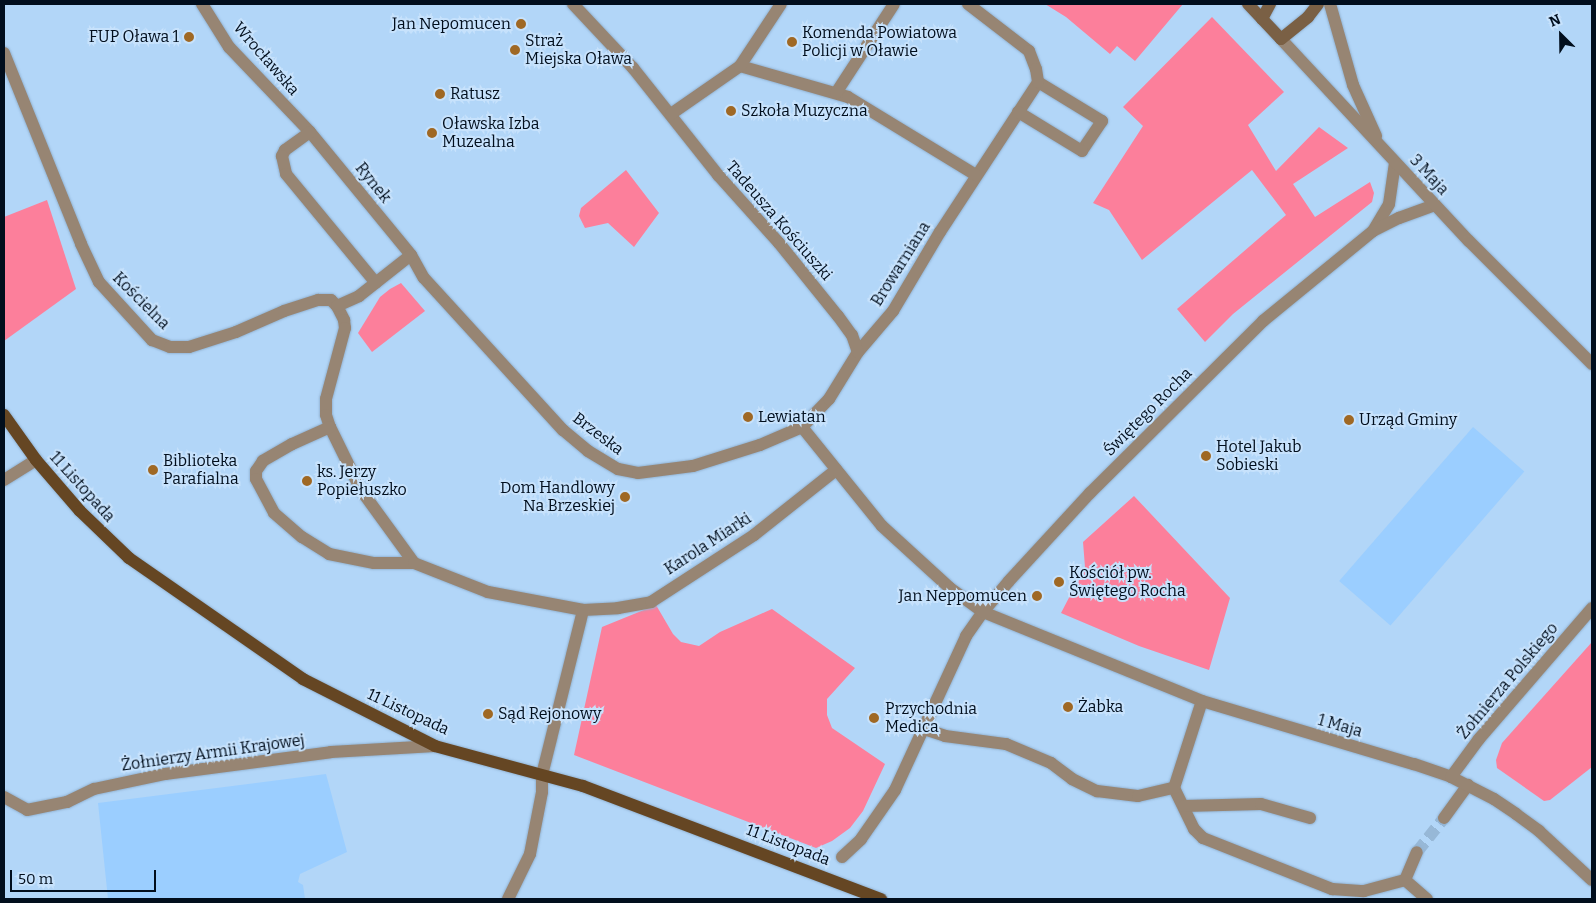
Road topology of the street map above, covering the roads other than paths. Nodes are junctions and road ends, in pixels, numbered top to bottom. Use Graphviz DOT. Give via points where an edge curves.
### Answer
graph roads {
  1 [pos="202,4"];
  2 [pos="573,4"];
  3 [pos="781,4"];
  4 [pos="894,4"];
  5 [pos="968,4"];
  6 [pos="1248,4"];
  7 [pos="1270,4"];
  8 [pos="1318,4"];
  9 [pos="1330,4"];
  10 [pos="1262,19"];
  11 [pos="1281,39"];
  12 [pos="4,53"];
  13 [pos="740,66"];
  14 [pos="1038,82"];
  15 [pos="836,93"];
  16 [pos="1018,112"];
  17 [pos="671,114"];
  18 [pos="310,132"];
  19 [pos="1383,149"];
  20 [pos="1395,163"];
  21 [pos="976,175"];
  22 [pos="1435,206"];
  23 [pos="1373,231"];
  24 [pos="411,255"];
  25 [pos="424,278"];
  26 [pos="376,284"];
  27 [pos="337,306"];
  28 [pos="858,352"];
  29 [pos="1592,364"];
  30 [pos="829,399"];
  31 [pos="4,415"];
  32 [pos="330,427"];
  33 [pos="802,427"];
  34 [pos="36,460"];
  35 [pos="839,474"];
  36 [pos="4,480"];
  37 [pos="414,563"];
  38 [pos="1592,608"];
  39 [pos="583,610"];
  40 [pos="983,612"];
  41 [pos="966,636"];
  42 [pos="1202,701"];
  43 [pos="924,729"];
  44 [pos="435,746"];
  45 [pos="542,775"];
  46 [pos="1451,777"];
  47 [pos="1468,785"];
  48 [pos="1174,788"];
  49 [pos="4,797"];
  50 [pos="1184,806"];
  51 [pos="1310,818"];
  52 [pos="1444,818"];
  53 [pos="1417,852"];
  54 [pos="842,856"];
  55 [pos="1404,880"];
  56 [pos="1592,880"];
  57 [pos="508,899"];
  58 [pos="881,899"];
  59 [pos="1428,899"];
  1 -- 18 [label="street, Wrocławska" via="229,47"];
  2 -- 17 [label="street"];
  3 -- 13 [label="street"];
  4 -- 15 [label="street"];
  5 -- 14 [label="street" via="1029,51"];
  6 -- 10 [label="main road, 3 Maja"];
  7 -- 10 [label="main road"];
  8 -- 11 [label="main road"];
  9 -- 19 [label="street" via="1353,85"];
  10 -- 11 [label="main road, 3 Maja"];
  11 -- 19 [label="street, 3 Maja"];
  12 -- 27 [label="street, Kościelna" via="98,282 152,340 170,347 189,347 318,300 331,300"];
  13 -- 15 [label="street"];
  13 -- 17 [label="street"];
  14 -- 16 [label="street, Browarniana"];
  14 -- 16 [label="street" via="1102,121 1082,151"];
  15 -- 21 [label="street" via="848,97"];
  16 -- 21 [label="street, Browarniana"];
  17 -- 28 [label="street, Tadeusza Kościuszki" via="718,175 838,316 852,335"];
  18 -- 24 [label="street, Rynek"];
  18 -- 26 [label="street" via="285,150 282,156 286,174"];
  19 -- 20 [label="street, 3 Maja"];
  20 -- 22 [label="street, 3 Maja"];
  20 -- 23 [label="street, Świętego Rocha" via="1389,204"];
  21 -- 28 [label="street, Browarniana" via="893,310"];
  22 -- 23 [label="street, Świętego Rocha"];
  22 -- 29 [label="street, 3 Maja"];
  23 -- 40 [label="street, Świętego Rocha" via="1224,358 1090,493"];
  24 -- 25 [label="street, Rynek"];
  24 -- 26 [label="street"];
  25 -- 33 [label="street, Brzeska" via="563,430 588,451 618,469 638,473 693,466 760,445"];
  26 -- 27 [label="street"];
  27 -- 32 [label="street" via="345,328 326,399"];
  28 -- 30 [label="street, Browarniana"];
  30 -- 33 [label="street, Brzeska"];
  31 -- 34 [label="main road, 11 Listopada"];
  32 -- 37 [label="street" via="361,490"];
  32 -- 37 [label="street" via="263,461 256,471 256,479 274,513 302,538 329,554 374,563"];
  33 -- 35 [label="street"];
  34 -- 36 [label="street"];
  34 -- 44 [label="main road, 11 Listopada" via="101,533 129,558 303,679"];
  35 -- 39 [label="street, Karola Miarki" via="754,535 651,602"];
  35 -- 40 [label="street" via="882,526 950,588"];
  37 -- 39 [label="street, Karola Miarki" via="488,592"];
  38 -- 46 [label="street, Żołnierza Polskiego" via="1479,739"];
  39 -- 45 [label="street"];
  40 -- 41 [label="street, Świętego Rocha"];
  40 -- 42 [label="street, 1 Maja"];
  41 -- 43 [label="street, 11 Listopada"];
  42 -- 46 [label="street, 1 Maja"];
  42 -- 48 [label="street"];
  43 -- 48 [label="street" via="945,736 1006,744 1051,763 1096,791 1138,796"];
  43 -- 54 [label="street, 11 Listopada" via="895,790 861,839"];
  44 -- 45 [label="main road, 11 Listopada"];
  44 -- 49 [label="street, Żołnierzy Armii Krajowej" via="338,752 165,774 94,789 67,802 27,810"];
  45 -- 57 [label="street" via="542,792 530,854"];
  45 -- 58 [label="main road, 11 Listopada" via="637,804"];
  46 -- 47 [label="street, 1 Maja"];
  47 -- 52 [label="street"];
  47 -- 56 [label="street, 1 Maja" via="1523,820"];
  48 -- 50 [label="street"];
  50 -- 51 [label="street" via="1261,804"];
  50 -- 55 [label="street" via="1194,829 1203,838 1332,889 1364,891"];
  53 -- 55 [label="street"];
  55 -- 59 [label="street"];
}
